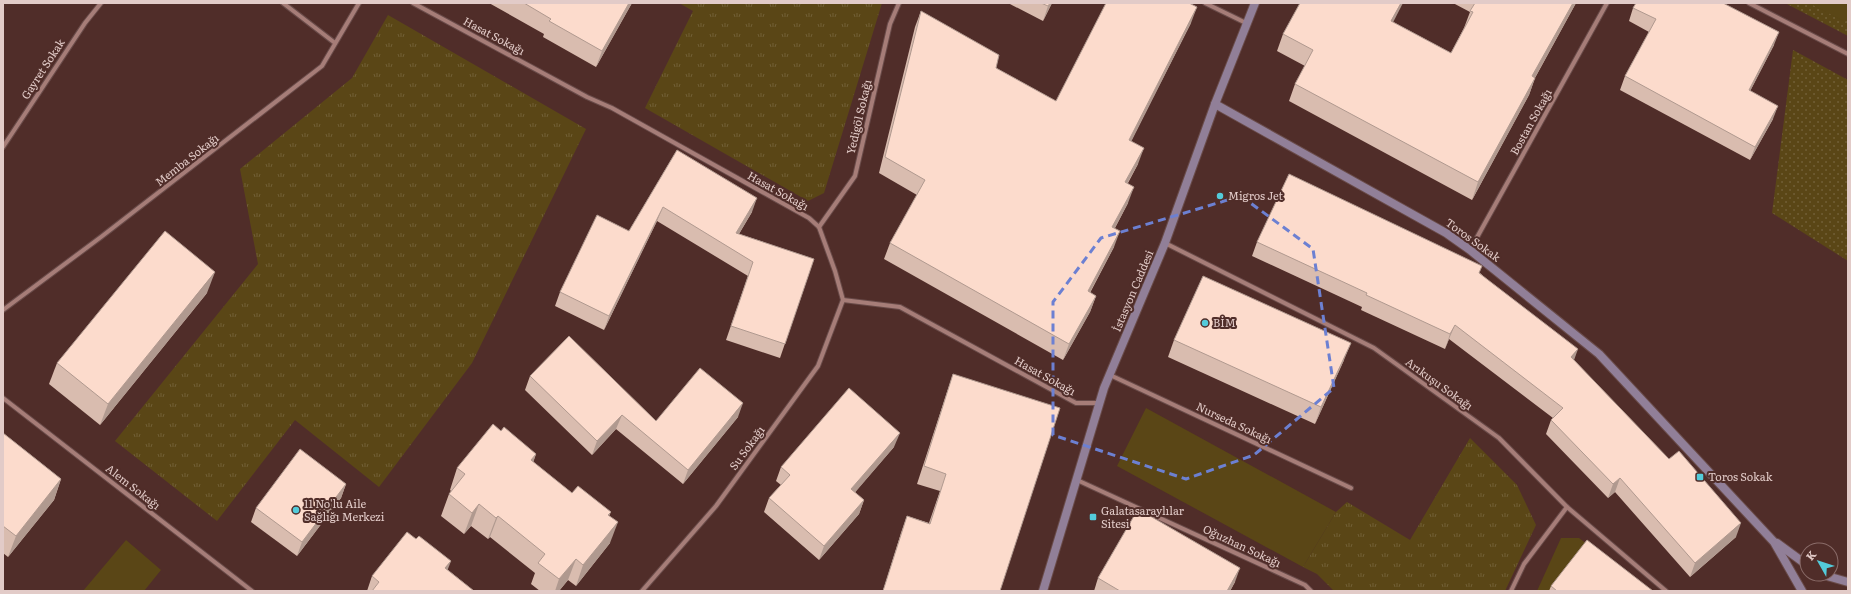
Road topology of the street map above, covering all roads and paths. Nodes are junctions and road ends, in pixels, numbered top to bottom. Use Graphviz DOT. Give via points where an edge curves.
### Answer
graph roads {
  1 [pos="101,3"];
  2 [pos="283,3"];
  3 [pos="359,3"];
  4 [pos="412,3"];
  5 [pos="899,3"];
  6 [pos="1206,3"];
  7 [pos="1255,3"];
  8 [pos="1607,3"];
  9 [pos="1749,3"];
  10 [pos="1246,23"];
  11 [pos="335,43"];
  12 [pos="1848,54"];
  13 [pos="1215,104"];
  14 [pos="3,147"];
  15 [pos="819,227"];
  16 [pos="1166,243"];
  17 [pos="1470,250"];
  18 [pos="843,300"];
  19 [pos="3,310"];
  20 [pos="1110,375"];
  21 [pos="3,398"];
  22 [pos="1100,403"];
  23 [pos="1077,480"];
  24 [pos="1351,488"];
  25 [pos="1567,507"];
  26 [pos="1774,542"];
  27 [pos="1799,560"];
  28 [pos="252,591"];
  29 [pos="642,591"];
  30 [pos="1043,591"];
  31 [pos="1311,591"];
  32 [pos="1511,591"];
  33 [pos="1666,591"];
  34 [pos="1802,591"];
  1 -- 14 [label="street, Gayret Sokak"];
  2 -- 11 [label="street"];
  3 -- 11 [label="street, Memba Sokağı"];
  4 -- 15 [label="street, Hasat Sokağı" via="612,108 808,218"];
  5 -- 15 [label="street, Yedigöl Sokağı" via="890,24 855,176"];
  6 -- 10 [label="street"];
  7 -- 10 [label="street, İstasyon Caddesi"];
  8 -- 17 [label="street, Bostan Sokağı"];
  9 -- 12 [label="street"];
  10 -- 13 [label="street, İstasyon Caddesi"];
  11 -- 19 [label="street, Memba Sokağı" via="322,66 107,233"];
  13 -- 16 [label="street, İstasyon Caddesi"];
  13 -- 17 [label="street, Toros Sokak" via="1446,233"];
  15 -- 18 [label="street"];
  16 -- 20 [label="street, İstasyon Caddesi"];
  16 -- 25 [label="street, Arıkuşu Sokağı" via="1374,348 1499,438"];
  17 -- 26 [label="street, Toros Sokak" via="1599,354"];
  18 -- 22 [label="street, Hasat Sokağı" via="900,307 1076,403"];
  18 -- 29 [label="street, Su Sokağı" via="818,366 716,506"];
  20 -- 22 [label="street, İstasyon Caddesi"];
  20 -- 24 [label="street, Nurseda Sokağı"];
  21 -- 28 [label="street, Alem Sokağı"];
  22 -- 23 [label="street, İstasyon Caddesi"];
  23 -- 30 [label="street, İstasyon Caddesi"];
  23 -- 31 [label="street, Oğuzhan Sokağı" via="1304,585"];
  25 -- 32 [label="street" via="1524,564"];
  25 -- 33 [label="street, Arıkuşu Sokağı"];
  26 -- 27 [label="street"];
  26 -- 34 [label="street, Toros Sokak"];
}
